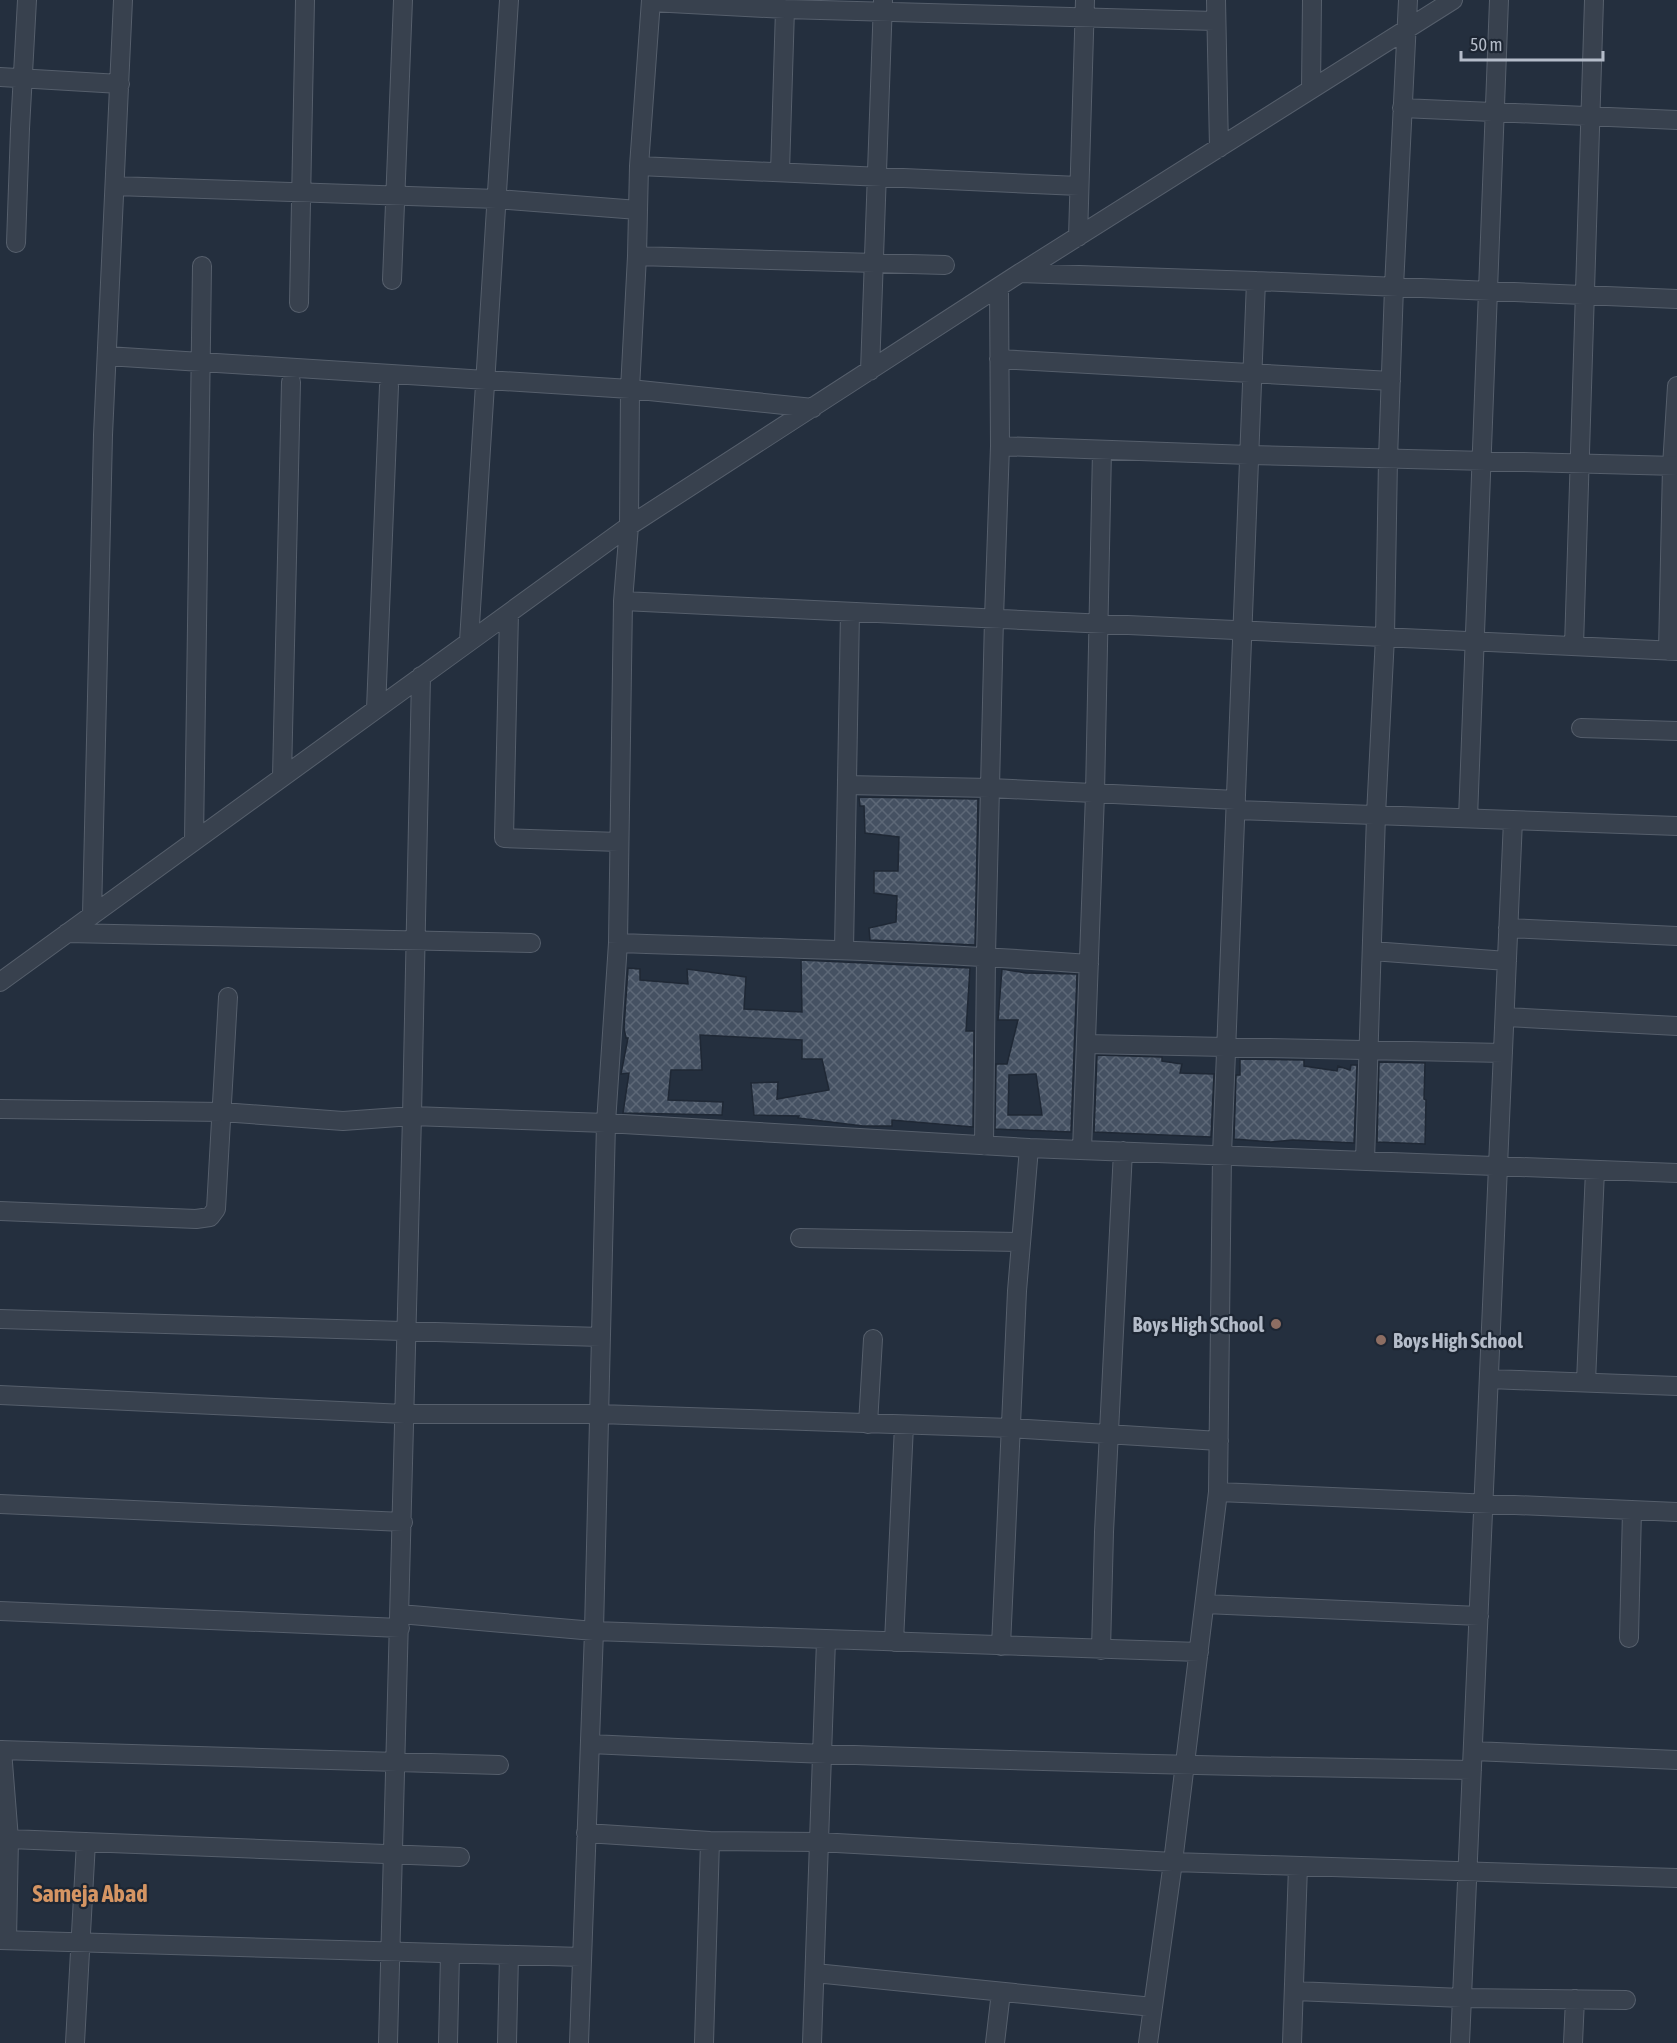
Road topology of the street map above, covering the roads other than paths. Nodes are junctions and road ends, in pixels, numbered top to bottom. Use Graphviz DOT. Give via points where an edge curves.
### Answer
graph roads {
  1 [pos="27,0"];
  2 [pos="123,0"];
  3 [pos="305,0"];
  4 [pos="403,0"];
  5 [pos="509,0"];
  6 [pos="1216,0"];
  7 [pos="1312,0"];
  8 [pos="1408,0"];
  9 [pos="1453,0"];
  10 [pos="1499,0"];
  11 [pos="1594,0"];
  12 [pos="651,1"];
  13 [pos="739,3"];
  14 [pos="882,6"];
  15 [pos="975,7"];
  16 [pos="785,9"];
  17 [pos="1085,9"];
  18 [pos="1215,21"];
  19 [pos="1406,30"];
  20 [pos="0,77"];
  21 [pos="22,78"];
  22 [pos="120,84"];
  23 [pos="1311,89"];
  24 [pos="1402,108"];
  25 [pos="1495,112"];
  26 [pos="1591,116"];
  27 [pos="1677,120"];
  28 [pos="1219,148"];
  29 [pos="639,166"];
  30 [pos="780,172"];
  31 [pos="877,177"];
  32 [pos="115,186"];
  33 [pos="1079,186"];
  34 [pos="300,193"];
  35 [pos="396,196"];
  36 [pos="497,199"];
  37 [pos="638,210"];
  38 [pos="1078,237"];
  39 [pos="16,243"];
  40 [pos="637,256"];
  41 [pos="874,263"];
  42 [pos="945,265"];
  43 [pos="202,266"];
  44 [pos="1020,273"];
  45 [pos="392,280"];
  46 [pos="1256,281"];
  47 [pos="999,287"];
  48 [pos="1394,287"];
  49 [pos="1488,291"];
  50 [pos="1586,295"];
  51 [pos="1677,299"];
  52 [pos="299,303"];
  53 [pos="107,357"];
  54 [pos="999,359"];
  55 [pos="201,362"];
  56 [pos="870,371"];
  57 [pos="1252,373"];
  58 [pos="486,379"];
  59 [pos="1391,381"];
  60 [pos="291,382"];
  61 [pos="389,386"];
  62 [pos="1677,386"];
  63 [pos="630,389"];
  64 [pos="813,408"];
  65 [pos="1000,446"];
  66 [pos="1102,450"];
  67 [pos="1249,455"];
  68 [pos="1388,459"];
  69 [pos="1482,461"];
  70 [pos="1580,463"];
  71 [pos="1675,466"];
  72 [pos="629,526"];
  73 [pos="623,601"];
  74 [pos="850,612"];
  75 [pos="509,613"];
  76 [pos="994,618"];
  77 [pos="1100,624"];
  78 [pos="1242,630"];
  79 [pos="1385,637"];
  80 [pos="469,641"];
  81 [pos="1475,641"];
  82 [pos="1574,646"];
  83 [pos="1673,651"];
  84 [pos="421,676"];
  85 [pos="376,709"];
  86 [pos="1581,728"];
  87 [pos="1677,731"];
  88 [pos="282,777"];
  89 [pos="847,785"];
  90 [pos="990,788"];
  91 [pos="1095,794"];
  92 [pos="1236,805"];
  93 [pos="1376,815"];
  94 [pos="1468,818"];
  95 [pos="1513,820"];
  96 [pos="1677,826"];
  97 [pos="194,841"];
  98 [pos="620,842"];
  99 [pos="92,915"];
  100 [pos="1508,928"];
  101 [pos="68,933"];
  102 [pos="1677,936"];
  103 [pos="416,939"];
  104 [pos="531,943"];
  105 [pos="618,943"];
  106 [pos="844,950"];
  107 [pos="1372,951"];
  108 [pos="986,956"];
  109 [pos="1507,962"];
  110 [pos="1089,964"];
  111 [pos="0,982"];
  112 [pos="228,997"];
  113 [pos="1504,1017"];
  114 [pos="1677,1026"];
  115 [pos="1086,1044"];
  116 [pos="1227,1047"];
  117 [pos="1368,1050"];
  118 [pos="1503,1053"];
  119 [pos="0,1108"];
  120 [pos="222,1112"];
  121 [pos="412,1116"];
  122 [pos="606,1123"];
  123 [pos="984,1146"];
  124 [pos="1029,1148"];
  125 [pos="1082,1150"];
  126 [pos="1123,1151"];
  127 [pos="1222,1155"];
  128 [pos="1365,1161"];
  129 [pos="1498,1166"];
  130 [pos="1595,1170"];
  131 [pos="1677,1173"];
  132 [pos="0,1211"];
  133 [pos="800,1238"];
  134 [pos="1021,1242"];
  135 [pos="0,1319"];
  136 [pos="407,1331"];
  137 [pos="601,1337"];
  138 [pos="873,1339"];
  139 [pos="1489,1379"];
  140 [pos="1586,1382"];
  141 [pos="1677,1386"];
  142 [pos="0,1395"];
  143 [pos="405,1414"];
  144 [pos="599,1414"];
  145 [pos="868,1424"];
  146 [pos="904,1425"];
  147 [pos="1010,1428"];
  148 [pos="1109,1436"];
  149 [pos="1219,1441"];
  150 [pos="1218,1492"];
  151 [pos="0,1504"];
  152 [pos="1483,1504"];
  153 [pos="1632,1510"];
  154 [pos="1677,1512"];
  155 [pos="402,1522"];
  156 [pos="1204,1604"];
  157 [pos="0,1611"];
  158 [pos="1479,1616"];
  159 [pos="400,1621"];
  160 [pos="594,1631"];
  161 [pos="1629,1638"];
  162 [pos="826,1640"];
  163 [pos="894,1642"];
  164 [pos="1001,1646"];
  165 [pos="1101,1650"];
  166 [pos="1199,1652"];
  167 [pos="590,1744"];
  168 [pos="1,1750"];
  169 [pos="822,1755"];
  170 [pos="1472,1760"];
  171 [pos="1677,1760"];
  172 [pos="397,1762"];
  173 [pos="499,1765"];
  174 [pos="1185,1766"];
  175 [pos="586,1833"];
  176 [pos="9,1839"];
  177 [pos="710,1841"];
  178 [pos="86,1842"];
  179 [pos="819,1842"];
  180 [pos="394,1853"];
  181 [pos="460,1857"];
  182 [pos="1173,1862"];
  183 [pos="1298,1866"];
  184 [pos="1467,1871"];
  185 [pos="1677,1878"];
  186 [pos="4,1940"];
  187 [pos="80,1942"];
  188 [pos="391,1952"];
  189 [pos="450,1954"];
  190 [pos="509,1955"];
  191 [pos="581,1957"];
  192 [pos="815,1973"];
  193 [pos="1295,1990"];
  194 [pos="1001,1992"];
  195 [pos="1462,1998"];
  196 [pos="1575,1999"];
  197 [pos="1626,2000"];
  198 [pos="1153,2007"];
  199 [pos="75,2043"];
  200 [pos="388,2043"];
  201 [pos="448,2043"];
  202 [pos="507,2043"];
  203 [pos="579,2043"];
  204 [pos="704,2043"];
  205 [pos="812,2043"];
  206 [pos="995,2043"];
  207 [pos="1148,2043"];
  208 [pos="1292,2043"];
  209 [pos="1460,2043"];
  210 [pos="1573,2043"];
  1 -- 21 [label="street"];
  2 -- 22 [label="street"];
  3 -- 34 [label="street"];
  4 -- 35 [label="street"];
  5 -- 36 [label="street"];
  6 -- 18 [label="street"];
  7 -- 23 [label="street"];
  8 -- 19 [label="street"];
  9 -- 19 [label="street"];
  10 -- 25 [label="street"];
  11 -- 26 [label="street"];
  12 -- 13 [label="street"];
  12 -- 29 [label="street"];
  13 -- 16 [label="street"];
  14 -- 15 [label="street"];
  14 -- 16 [label="street"];
  14 -- 31 [label="street"];
  15 -- 17 [label="street"];
  16 -- 30 [label="street"];
  17 -- 18 [label="street"];
  17 -- 33 [label="street"];
  18 -- 28 [label="street"];
  19 -- 23 [label="street"];
  19 -- 24 [label="street"];
  20 -- 21 [label="street"];
  21 -- 22 [label="street"];
  21 -- 39 [label="street"];
  22 -- 32 [label="street"];
  23 -- 28 [label="street"];
  24 -- 25 [label="street"];
  24 -- 48 [label="street"];
  25 -- 26 [label="street"];
  25 -- 49 [label="street"];
  26 -- 27 [label="street"];
  26 -- 50 [label="street"];
  28 -- 38 [label="street"];
  29 -- 30 [label="street"];
  29 -- 37 [label="street"];
  30 -- 31 [label="street"];
  31 -- 33 [label="street"];
  31 -- 41 [label="street"];
  32 -- 34 [label="street"];
  32 -- 53 [label="street"];
  33 -- 38 [label="street"];
  34 -- 35 [label="street"];
  34 -- 52 [label="street"];
  35 -- 36 [label="street"];
  35 -- 45 [label="street"];
  36 -- 37 [label="street"];
  36 -- 58 [label="street"];
  37 -- 40 [label="street"];
  38 -- 44 [label="street"];
  40 -- 41 [label="street"];
  40 -- 63 [label="street"];
  41 -- 42 [label="street"];
  41 -- 56 [label="street"];
  43 -- 55 [label="street"];
  44 -- 46 [label="street"];
  44 -- 47 [label="street"];
  46 -- 48 [label="street"];
  46 -- 57 [label="street"];
  47 -- 54 [label="street"];
  47 -- 56 [label="street"];
  48 -- 49 [label="street"];
  48 -- 59 [label="street"];
  49 -- 50 [label="street"];
  49 -- 69 [label="street"];
  50 -- 51 [label="street"];
  50 -- 70 [label="street"];
  53 -- 55 [label="street"];
  53 -- 99 [label="street"];
  54 -- 57 [label="street"];
  54 -- 65 [label="street"];
  55 -- 58 [label="street"];
  55 -- 97 [label="street"];
  56 -- 64 [label="street"];
  57 -- 59 [label="street"];
  57 -- 67 [label="street"];
  58 -- 63 [label="street"];
  58 -- 80 [label="street"];
  59 -- 68 [label="street"];
  60 -- 88 [label="street"];
  61 -- 85 [label="street"];
  62 -- 71 [label="street"];
  63 -- 64 [label="street"];
  63 -- 72 [label="street"];
  64 -- 72 [label="street"];
  65 -- 66 [label="street"];
  65 -- 76 [label="street"];
  66 -- 67 [label="street"];
  66 -- 77 [label="street"];
  67 -- 68 [label="street"];
  67 -- 78 [label="street"];
  68 -- 69 [label="street"];
  68 -- 79 [label="street"];
  69 -- 70 [label="street"];
  69 -- 81 [label="street"];
  70 -- 71 [label="street"];
  70 -- 82 [label="street"];
  71 -- 83 [label="street"];
  72 -- 73 [label="street"];
  72 -- 75 [label="street"];
  73 -- 74 [label="street"];
  73 -- 98 [label="street"];
  74 -- 76 [label="street"];
  74 -- 89 [label="street"];
  75 -- 80 [label="street"];
  75 -- 98 [label="street" via="504,838"];
  76 -- 77 [label="street"];
  76 -- 90 [label="street"];
  77 -- 78 [label="street"];
  77 -- 91 [label="street"];
  78 -- 79 [label="street"];
  78 -- 92 [label="street"];
  79 -- 81 [label="street"];
  79 -- 93 [label="street"];
  80 -- 84 [label="street"];
  81 -- 82 [label="street"];
  81 -- 94 [label="street"];
  82 -- 83 [label="street"];
  84 -- 85 [label="street"];
  84 -- 103 [label="street"];
  85 -- 88 [label="street"];
  86 -- 87 [label="street"];
  88 -- 97 [label="street"];
  89 -- 90 [label="street"];
  89 -- 106 [label="street"];
  90 -- 91 [label="street"];
  90 -- 108 [label="street"];
  91 -- 92 [label="street"];
  91 -- 110 [label="street"];
  92 -- 93 [label="street"];
  92 -- 116 [label="street"];
  93 -- 94 [label="street"];
  93 -- 107 [label="street"];
  94 -- 95 [label="street"];
  95 -- 96 [label="street"];
  95 -- 100 [label="street"];
  97 -- 99 [label="street"];
  98 -- 105 [label="street"];
  99 -- 101 [label="street"];
  100 -- 102 [label="street"];
  100 -- 109 [label="street"];
  101 -- 103 [label="street"];
  101 -- 111 [label="street"];
  103 -- 104 [label="street"];
  103 -- 121 [label="street"];
  105 -- 106 [label="street"];
  105 -- 122 [label="street"];
  106 -- 108 [label="street"];
  107 -- 109 [label="street"];
  107 -- 117 [label="street"];
  108 -- 110 [label="street"];
  108 -- 123 [label="street"];
  109 -- 113 [label="street"];
  110 -- 115 [label="street"];
  112 -- 120 [label="street"];
  113 -- 114 [label="street"];
  113 -- 118 [label="street"];
  115 -- 116 [label="street"];
  115 -- 125 [label="street"];
  116 -- 117 [label="street"];
  116 -- 127 [label="street"];
  117 -- 118 [label="street"];
  117 -- 128 [label="street"];
  118 -- 129 [label="street"];
  119 -- 120 [label="street"];
  120 -- 121 [label="street" via="343,1121"];
  120 -- 132 [label="street" via="216,1209 210,1217 196,1220"];
  121 -- 122 [label="street"];
  121 -- 136 [label="street"];
  122 -- 123 [label="street"];
  122 -- 137 [label="street"];
  123 -- 124 [label="street"];
  124 -- 125 [label="street"];
  124 -- 134 [label="street"];
  125 -- 126 [label="street"];
  126 -- 127 [label="street"];
  126 -- 148 [label="street"];
  127 -- 128 [label="street"];
  127 -- 149 [label="street"];
  128 -- 129 [label="street"];
  129 -- 130 [label="street"];
  129 -- 139 [label="street"];
  130 -- 131 [label="street"];
  130 -- 140 [label="street"];
  133 -- 134 [label="street"];
  134 -- 147 [label="street"];
  135 -- 136 [label="street"];
  136 -- 137 [label="street"];
  136 -- 143 [label="street"];
  137 -- 144 [label="street"];
  138 -- 145 [label="street"];
  139 -- 140 [label="street"];
  139 -- 152 [label="street"];
  140 -- 141 [label="street"];
  142 -- 143 [label="street"];
  143 -- 144 [label="street"];
  143 -- 155 [label="street"];
  144 -- 145 [label="street"];
  144 -- 160 [label="street"];
  145 -- 146 [label="street"];
  146 -- 147 [label="street"];
  146 -- 163 [label="street"];
  147 -- 148 [label="street"];
  147 -- 164 [label="street"];
  148 -- 149 [label="street"];
  148 -- 165 [label="street"];
  149 -- 150 [label="street"];
  150 -- 152 [label="street"];
  150 -- 156 [label="street"];
  151 -- 155 [label="street"];
  152 -- 153 [label="street"];
  152 -- 158 [label="street"];
  153 -- 154 [label="street"];
  153 -- 161 [label="street"];
  155 -- 159 [label="street"];
  156 -- 158 [label="street"];
  156 -- 166 [label="street"];
  157 -- 159 [label="street"];
  158 -- 170 [label="street"];
  159 -- 160 [label="street"];
  159 -- 172 [label="street"];
  160 -- 162 [label="street"];
  160 -- 167 [label="street"];
  162 -- 163 [label="street"];
  162 -- 169 [label="street"];
  163 -- 164 [label="street"];
  164 -- 165 [label="street"];
  165 -- 166 [label="street"];
  166 -- 174 [label="street"];
  167 -- 169 [label="street"];
  167 -- 175 [label="street"];
  168 -- 172 [label="street"];
  168 -- 176 [label="street"];
  169 -- 174 [label="street"];
  169 -- 179 [label="street"];
  170 -- 171 [label="street"];
  170 -- 174 [label="street"];
  170 -- 184 [label="street"];
  172 -- 173 [label="street"];
  172 -- 180 [label="street"];
  174 -- 182 [label="street"];
  175 -- 177 [label="street"];
  175 -- 191 [label="street"];
  176 -- 178 [label="street"];
  176 -- 186 [label="street"];
  177 -- 179 [label="street"];
  177 -- 204 [label="street"];
  178 -- 180 [label="street"];
  178 -- 187 [label="street"];
  179 -- 182 [label="street"];
  179 -- 192 [label="street"];
  180 -- 181 [label="street"];
  180 -- 188 [label="street"];
  182 -- 183 [label="street"];
  182 -- 198 [label="street"];
  183 -- 184 [label="street"];
  183 -- 193 [label="street"];
  184 -- 185 [label="street"];
  184 -- 195 [label="street"];
  186 -- 187 [label="street"];
  187 -- 188 [label="street"];
  187 -- 199 [label="street"];
  188 -- 189 [label="street"];
  188 -- 200 [label="street"];
  189 -- 190 [label="street"];
  189 -- 201 [label="street"];
  190 -- 191 [label="street"];
  190 -- 202 [label="street"];
  191 -- 203 [label="street"];
  192 -- 194 [label="street"];
  192 -- 205 [label="street"];
  193 -- 195 [label="street"];
  193 -- 208 [label="street"];
  194 -- 198 [label="street"];
  194 -- 206 [label="street"];
  195 -- 196 [label="street"];
  195 -- 209 [label="street"];
  196 -- 197 [label="street"];
  196 -- 210 [label="street"];
  198 -- 207 [label="street"];
}
